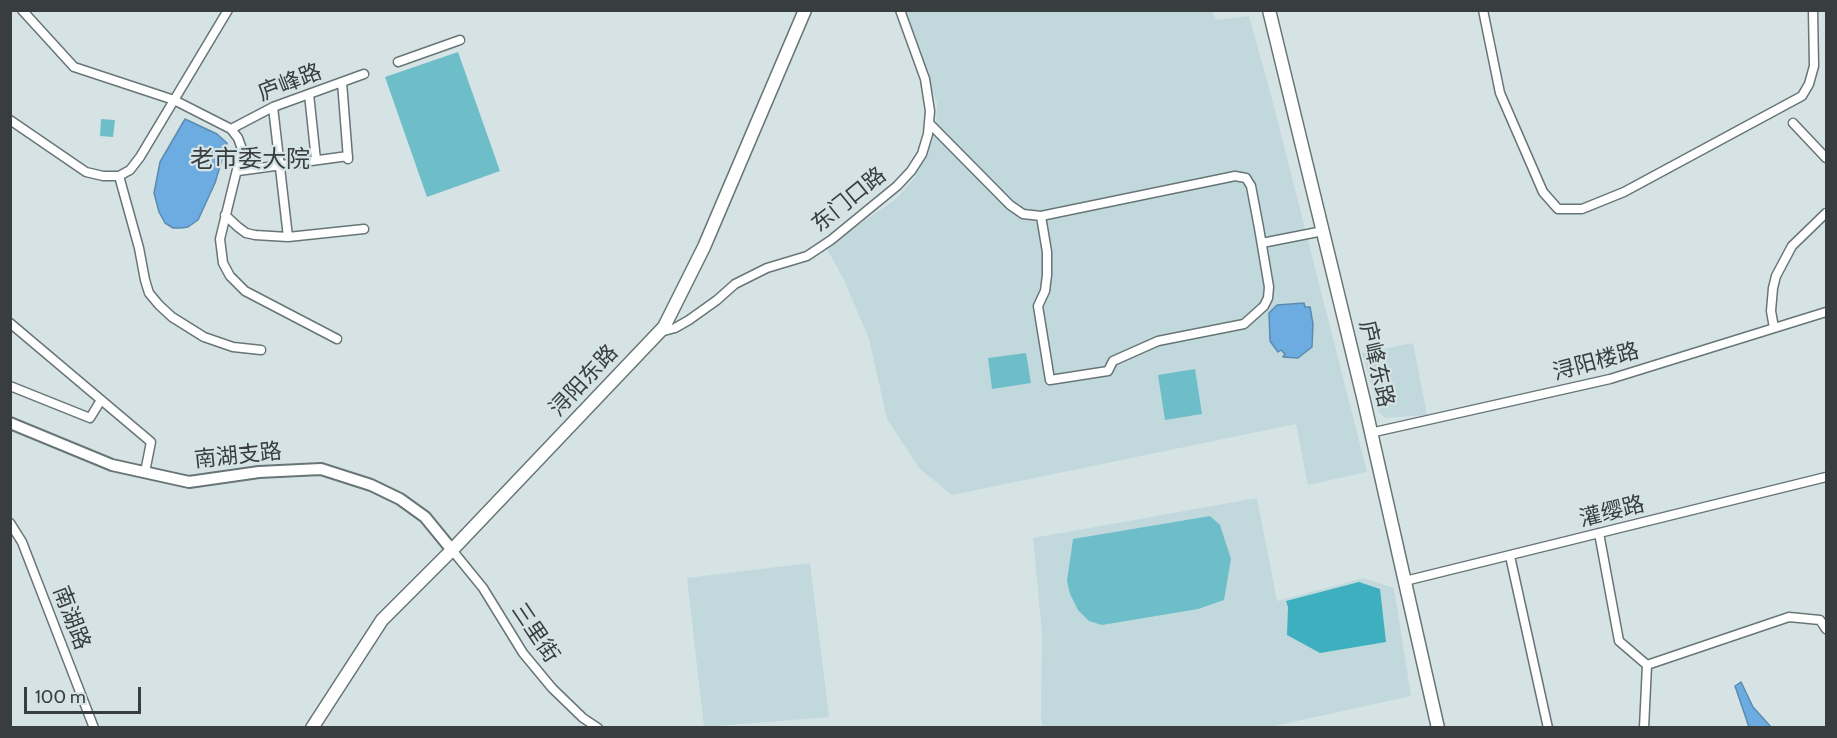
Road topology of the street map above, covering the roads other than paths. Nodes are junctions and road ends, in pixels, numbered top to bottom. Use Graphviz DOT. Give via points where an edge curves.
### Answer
graph roads {
  1 [pos="22,10"];
  2 [pos="228,10"];
  3 [pos="805,10"];
  4 [pos="900,10"];
  5 [pos="1269,10"];
  6 [pos="1483,10"];
  7 [pos="1813,10"];
  8 [pos="460,40"];
  9 [pos="398,62"];
  10 [pos="364,74"];
  11 [pos="342,82"];
  12 [pos="309,94"];
  13 [pos="174,100"];
  14 [pos="273,107"];
  15 [pos="10,120"];
  16 [pos="929,123"];
  17 [pos="1793,123"];
  18 [pos="231,129"];
  19 [pos="1827,158"];
  20 [pos="316,160"];
  21 [pos="281,165"];
  22 [pos="238,171"];
  23 [pos="119,176"];
  24 [pos="1827,213"];
  25 [pos="225,215"];
  26 [pos="1041,216"];
  27 [pos="364,229"];
  28 [pos="1323,231"];
  29 [pos="288,237"];
  30 [pos="1262,243"];
  31 [pos="1827,312"];
  32 [pos="10,323"];
  33 [pos="1774,328"];
  34 [pos="660,332"];
  35 [pos="337,339"];
  36 [pos="261,350"];
  37 [pos="10,386"];
  38 [pos="101,400"];
  39 [pos="10,423"];
  40 [pos="1370,433"];
  41 [pos="145,472"];
  42 [pos="1827,477"];
  43 [pos="10,523"];
  44 [pos="1599,533"];
  45 [pos="452,550"];
  46 [pos="1510,556"];
  47 [pos="1405,582"];
  48 [pos="1827,629"];
  49 [pos="1647,665"];
  50 [pos="94,728"];
  51 [pos="312,728"];
  52 [pos="598,728"];
  53 [pos="1438,728"];
  54 [pos="1548,728"];
  55 [pos="1644,728"];
  1 -- 13 [label="street" via="74,67"];
  2 -- 13 [label="street"];
  3 -- 34 [label="main road, 浔阳东路" via="704,247"];
  4 -- 16 [label="street, 东门口路" via="925,79"];
  5 -- 28 [label="main road, 庐峰东路"];
  6 -- 7 [label="street" via="1500,93 1543,192 1558,209 1582,209 1624,192 1802,96 1814,66"];
  8 -- 9 [label="street"];
  10 -- 11 [label="street, 庐峰路"];
  11 -- 12 [label="street, 庐峰路"];
  11 -- 20 [label="street" via="348,158"];
  12 -- 14 [label="street, 庐峰路"];
  12 -- 20 [label="street"];
  13 -- 18 [label="street"];
  13 -- 23 [label="street" via="140,157"];
  14 -- 18 [label="street, 庐峰路"];
  14 -- 21 [label="street"];
  15 -- 23 [label="street" via="86,172"];
  16 -- 26 [label="street" via="1010,205 1023,214"];
  16 -- 34 [label="street, 东门口路" via="922,154 911,171 831,240 807,256 767,268 735,284 688,320"];
  17 -- 19 [label="street"];
  18 -- 22 [label="street" via="242,149"];
  20 -- 21 [label="street"];
  21 -- 22 [label="street"];
  21 -- 29 [label="street"];
  22 -- 25 [label="street"];
  23 -- 36 [label="street" via="145,280 159,305 204,337 232,347"];
  24 -- 33 [label="street" via="1792,246 1779,269 1772,298"];
  25 -- 29 [label="street" via="246,233"];
  25 -- 35 [label="street" via="219,239 221,253 237,285"];
  26 -- 30 [label="street" via="1235,176 1246,178 1251,186"];
  26 -- 30 [label="street" via="1047,275 1038,306 1050,380 1108,371 1113,361 1158,341 1244,324 1268,298"];
  27 -- 29 [label="street"];
  28 -- 30 [label="street"];
  28 -- 40 [label="main road, 庐峰东路"];
  31 -- 33 [label="street, 浔阳楼路"];
  32 -- 38 [label="street"];
  33 -- 40 [label="street, 浔阳楼路" via="1610,379"];
  34 -- 45 [label="main road, 浔阳东路"];
  37 -- 38 [label="street" via="90,418"];
  38 -- 41 [label="street" via="151,442"];
  39 -- 41 [label="street, 南湖支路" via="112,465"];
  40 -- 47 [label="main road, 庐峰东路"];
  41 -- 45 [label="street, 南湖支路" via="189,482 259,472 321,469 400,499 425,517"];
  42 -- 44 [label="street, 灌缨路"];
  43 -- 50 [label="street, 南湖路" via="22,542"];
  44 -- 46 [label="street, 灌缨路"];
  44 -- 49 [label="street" via="1619,640"];
  45 -- 51 [label="main road, 浔阳东路" via="382,620"];
  45 -- 52 [label="street, 三里街" via="483,588 523,653 552,688"];
  46 -- 47 [label="street, 灌缨路"];
  46 -- 54 [label="street"];
  47 -- 53 [label="main road, 庐峰东路"];
  48 -- 49 [label="street" via="1820,620 1789,617"];
  49 -- 55 [label="street"];
}
